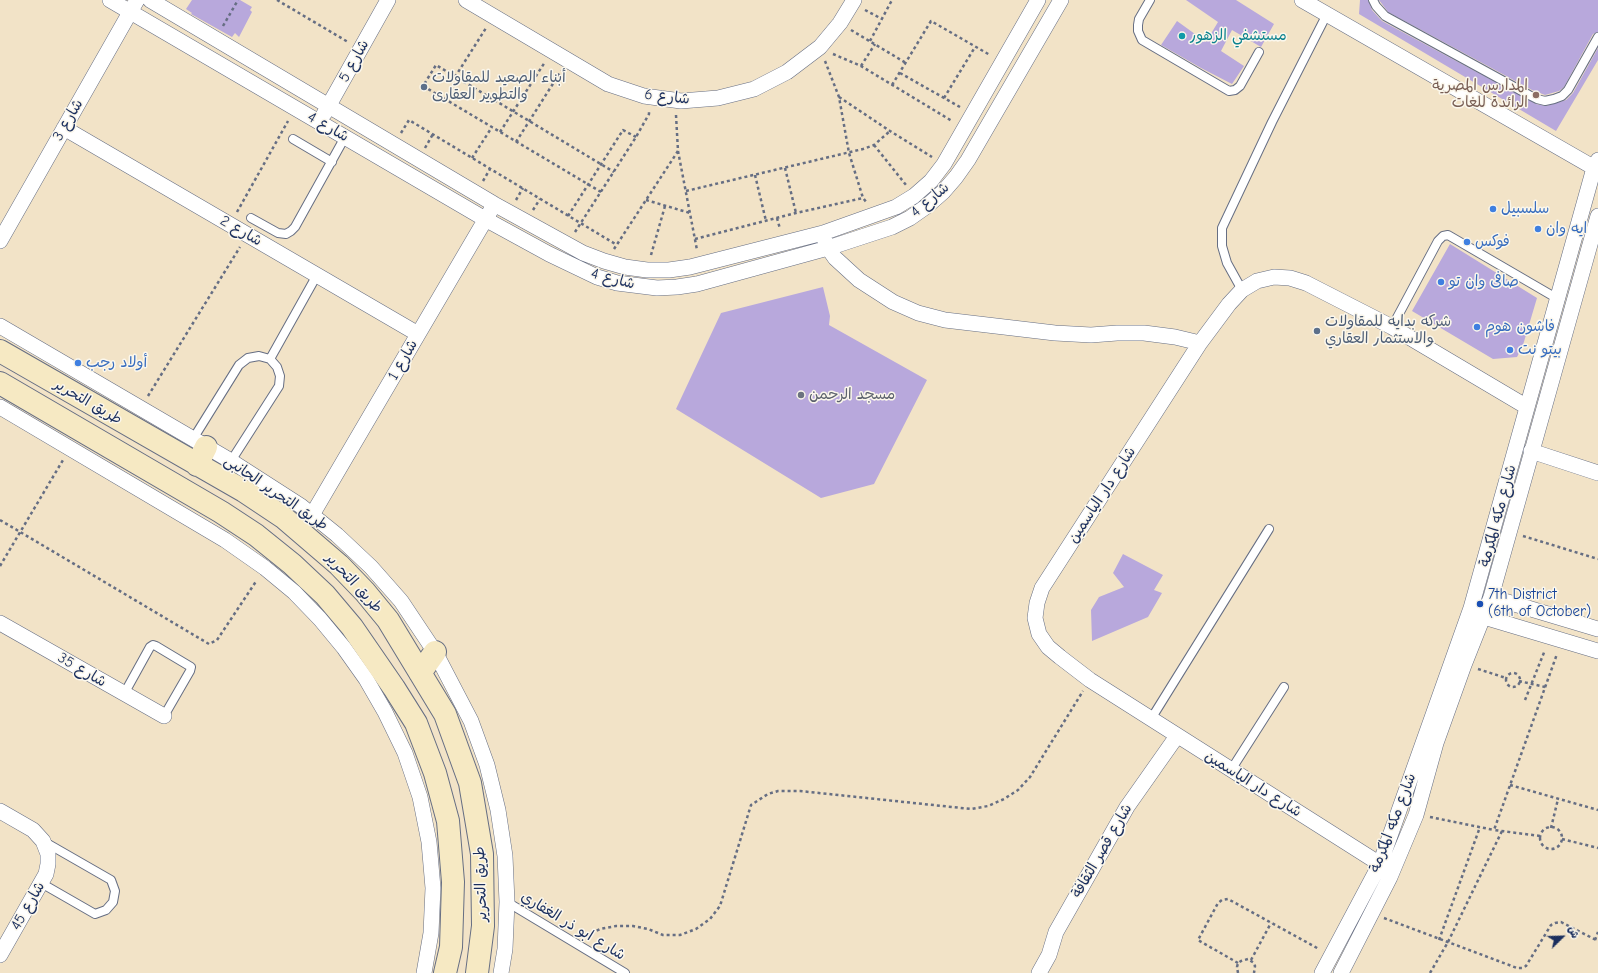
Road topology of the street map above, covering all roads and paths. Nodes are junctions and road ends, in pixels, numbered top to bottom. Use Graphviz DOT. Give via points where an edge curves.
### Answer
graph roads {
  1 [pos="110,0"];
  2 [pos="150,0"];
  3 [pos="238,0"];
  4 [pos="278,0"];
  5 [pos="285,0"];
  6 [pos="388,0"];
  7 [pos="466,0"];
  8 [pos="892,0"];
  9 [pos="1038,0"];
  10 [pos="1060,0"];
  11 [pos="1150,0"];
  12 [pos="1302,0"];
  13 [pos="1374,0"];
  14 [pos="852,2"];
  15 [pos="283,3"];
  16 [pos="133,6"];
  17 [pos="1327,14"];
  18 [pos="493,16"];
  19 [pos="882,19"];
  20 [pos="840,23"];
  21 [pos="1598,37"];
  22 [pos="216,39"];
  23 [pos="870,41"];
  24 [pos="875,44"];
  25 [pos="820,47"];
  26 [pos="975,47"];
  27 [pos="361,49"];
  28 [pos="552,50"];
  29 [pos="1259,52"];
  30 [pos="568,60"];
  31 [pos="906,63"];
  32 [pos="1002,63"];
  33 [pos="861,66"];
  34 [pos="900,72"];
  35 [pos="455,77"];
  36 [pos="892,85"];
  37 [pos="644,96"];
  38 [pos="839,97"];
  39 [pos="944,98"];
  40 [pos="681,101"];
  41 [pos="329,106"];
  42 [pos="295,108"];
  43 [pos="513,112"];
  44 [pos="973,114"];
  45 [pos="529,121"];
  46 [pos="320,122"];
  47 [pos="492,127"];
  48 [pos="64,128"];
  49 [pos="964,129"];
  50 [pos="890,131"];
  51 [pos="500,132"];
  52 [pos="345,137"];
  53 [pos="636,137"];
  54 [pos="293,139"];
  55 [pos="516,142"];
  56 [pos="394,145"];
  57 [pos="874,145"];
  58 [pos="678,151"];
  59 [pos="849,153"];
  60 [pos="472,158"];
  61 [pos="332,162"];
  62 [pos="601,164"];
  63 [pos="944,164"];
  64 [pos="1597,166"];
  65 [pos="785,168"];
  66 [pos="614,172"];
  67 [pos="755,175"];
  68 [pos="588,184"];
  69 [pos="686,191"];
  70 [pos="601,192"];
  71 [pos="914,196"];
  72 [pos="863,198"];
  73 [pos="646,200"];
  74 [pos="494,204"];
  75 [pos="666,206"];
  76 [pos="690,213"];
  77 [pos="796,213"];
  78 [pos="875,215"];
  79 [pos="568,216"];
  80 [pos="1598,216"];
  81 [pos="251,218"];
  82 [pos="486,219"];
  83 [pos="766,221"];
  84 [pos="581,223"];
  85 [pos="230,224"];
  86 [pos="823,233"];
  87 [pos="247,234"];
  88 [pos="695,239"];
  89 [pos="0,240"];
  90 [pos="568,244"];
  91 [pos="617,245"];
  92 [pos="828,248"];
  93 [pos="604,261"];
  94 [pos="690,267"];
  95 [pos="647,270"];
  96 [pos="317,275"];
  97 [pos="1242,290"];
  98 [pos="1558,299"];
  99 [pos="0,326"];
  100 [pos="1392,327"];
  101 [pos="418,334"];
  102 [pos="1200,343"];
  103 [pos="0,351"];
  104 [pos="270,359"];
  105 [pos="0,384"];
  106 [pos="0,407"];
  107 [pos="140,408"];
  108 [pos="1527,408"];
  109 [pos="70,448"];
  110 [pos="199,450"];
  111 [pos="1531,451"];
  112 [pos="232,461"];
  113 [pos="1598,473"];
  114 [pos="312,515"];
  115 [pos="0,520"];
  116 [pos="1269,529"];
  117 [pos="20,532"];
  118 [pos="1509,532"];
  119 [pos="1598,559"];
  120 [pos="0,566"];
  121 [pos="265,568"];
  122 [pos="1491,596"];
  123 [pos="1484,617"];
  124 [pos="1,626"];
  125 [pos="1598,629"];
  126 [pos="1556,638"];
  127 [pos="1598,651"];
  128 [pos="435,652"];
  129 [pos="1464,665"];
  130 [pos="420,673"];
  131 [pos="1506,678"];
  132 [pos="1090,680"];
  133 [pos="1519,681"];
  134 [pos="1531,684"];
  135 [pos="1284,687"];
  136 [pos="1545,687"];
  137 [pos="124,694"];
  138 [pos="1525,700"];
  139 [pos="164,716"];
  140 [pos="1151,719"];
  141 [pos="1177,736"];
  142 [pos="1231,770"];
  143 [pos="1510,785"];
  144 [pos="1558,799"];
  145 [pos="1598,810"];
  146 [pos="0,811"];
  147 [pos="1416,815"];
  148 [pos="1480,827"];
  149 [pos="1551,828"];
  150 [pos="1494,830"];
  151 [pos="1502,831"];
  152 [pos="1540,836"];
  153 [pos="1562,839"];
  154 [pos="46,847"];
  155 [pos="1598,848"];
  156 [pos="1380,864"];
  157 [pos="41,883"];
  158 [pos="507,902"];
  159 [pos="1372,914"];
  160 [pos="1271,922"];
  161 [pos="1598,932"];
  162 [pos="1439,940"];
  163 [pos="572,941"];
  164 [pos="1597,941"];
  165 [pos="1448,942"];
  166 [pos="0,955"];
  167 [pos="1331,956"];
  168 [pos="1251,960"];
  169 [pos="1238,963"];
  170 [pos="424,973"];
  171 [pos="445,973"];
  172 [pos="477,973"];
  173 [pos="501,973"];
  174 [pos="625,973"];
  175 [pos="1039,973"];
  176 [pos="1238,973"];
  177 [pos="1254,973"];
  178 [pos="1322,973"];
  179 [pos="1341,973"];
  180 [pos="1430,973"];
  1 -- 16 [label="street, شارع 4"];
  2 -- 22 [label="street, شارع 4"];
  3 -- 22 [label="path"];
  4 -- 15 [label="path"];
  5 -- 15 [label="path"];
  6 -- 27 [label="street, شارع 5"];
  7 -- 18 [label="street, شارع 6"];
  8 -- 19 [label="path"];
  9 -- 32 [label="street, شارع 4"];
  10 -- 92 [label="street, شارع 4" via="968,160 943,192 916,214 892,227"];
  11 -- 29 [label="lane" via="1139,19 1138,31 1142,40 1229,91 1240,86"];
  12 -- 17 [label="street"];
  13 -- 21 [label="lane" via="1385,16 1537,99 1554,99 1568,90"];
  14 -- 19 [label="path"];
  14 -- 20 [label="street, شارع 6"];
  15 -- 27 [label="path"];
  16 -- 42 [label="street, شارع 4"];
  16 -- 48 [label="street, شارع 3"];
  17 -- 64 [label="street"];
  17 -- 97 [label="lane" via="1222,228 1222,246 1227,263"];
  18 -- 28 [label="street, شارع 6"];
  18 -- 35 [label="path"];
  19 -- 23 [label="path"];
  20 -- 23 [label="path"];
  20 -- 25 [label="street, شارع 6"];
  22 -- 41 [label="street, شارع 4"];
  23 -- 24 [label="path"];
  24 -- 31 [label="path"];
  24 -- 33 [label="path"];
  25 -- 33 [label="path"];
  25 -- 38 [label="path"];
  25 -- 40 [label="street, شارع 6" via="787,72 754,89 718,98"];
  26 -- 31 [label="path" via="931,21"];
  26 -- 32 [label="path"];
  26 -- 39 [label="path"];
  27 -- 41 [label="street, شارع 5"];
  28 -- 30 [label="street, شارع 6"];
  28 -- 43 [label="path"];
  30 -- 37 [label="street, شارع 6" via="608,84"];
  30 -- 45 [label="path"];
  31 -- 34 [label="path"];
  32 -- 44 [label="street, شارع 4"];
  33 -- 36 [label="path"];
  34 -- 36 [label="path"];
  34 -- 39 [label="path"];
  35 -- 43 [label="path"];
  35 -- 47 [label="path" via="436,65 423,86"];
  36 -- 49 [label="path"];
  37 -- 40 [label="street, شارع 6"];
  37 -- 53 [label="path" via="648,102 649,114"];
  38 -- 50 [label="path"];
  38 -- 59 [label="path"];
  39 -- 44 [label="path"];
  40 -- 58 [label="path" via="675,116"];
  41 -- 46 [label="street, شارع 5"];
  41 -- 56 [label="street, شارع 4"];
  42 -- 46 [label="street, شارع 4"];
  42 -- 85 [label="path"];
  43 -- 45 [label="path"];
  43 -- 51 [label="path"];
  44 -- 49 [label="street, شارع 4"];
  45 -- 55 [label="path"];
  45 -- 62 [label="path"];
  46 -- 52 [label="street, شارع 4"];
  47 -- 51 [label="path"];
  47 -- 60 [label="path"];
  48 -- 85 [label="street, شارع 2"];
  48 -- 89 [label="street, شارع 3"];
  49 -- 63 [label="street, شارع 4"];
  50 -- 57 [label="path"];
  50 -- 63 [label="path"];
  51 -- 55 [label="path"];
  52 -- 61 [label="lane"];
  52 -- 82 [label="street, شارع 4"];
  53 -- 62 [label="path" via="623,130"];
  53 -- 66 [label="path"];
  54 -- 61 [label="lane"];
  55 -- 68 [label="path"];
  56 -- 60 [label="path" via="409,120"];
  56 -- 74 [label="street, شارع 4"];
  57 -- 59 [label="path"];
  57 -- 71 [label="path"];
  58 -- 69 [label="path"];
  58 -- 73 [label="path"];
  59 -- 65 [label="path"];
  59 -- 72 [label="path"];
  60 -- 79 [label="path"];
  61 -- 81 [label="lane" via="291,231 286,234 278,233"];
  62 -- 66 [label="path"];
  62 -- 68 [label="path"];
  63 -- 71 [label="street, شارع 4" via="931,181"];
  64 -- 98 [label="street, شارع مكه المكرمة"];
  65 -- 67 [label="path"];
  65 -- 77 [label="path"];
  66 -- 70 [label="path"];
  67 -- 69 [label="path"];
  67 -- 83 [label="path"];
  68 -- 70 [label="path"];
  68 -- 79 [label="path"];
  69 -- 76 [label="path"];
  70 -- 84 [label="path"];
  71 -- 78 [label="street, شارع 4" via="896,207"];
  72 -- 77 [label="path"];
  72 -- 78 [label="path"];
  73 -- 75 [label="path"];
  73 -- 91 [label="path"];
  74 -- 82 [label="street, شارع 1"];
  74 -- 90 [label="street, شارع 4"];
  75 -- 76 [label="path"];
  75 -- 95 [label="path"];
  76 -- 88 [label="path"];
  77 -- 83 [label="path"];
  78 -- 86 [label="street, شارع 4"];
  79 -- 84 [label="path"];
  80 -- 111 [label="street, شارع مكه المكرمة"];
  82 -- 92 [label="street, شارع 4" via="597,277 637,286 697,284"];
  82 -- 101 [label="street, شارع 1"];
  83 -- 88 [label="path"];
  84 -- 90 [label="path"];
  84 -- 91 [label="path"];
  85 -- 87 [label="street, شارع 2"];
  86 -- 92 [label="street"];
  86 -- 94 [label="street, شارع 4"];
  87 -- 96 [label="street, شارع 2"];
  87 -- 107 [label="path"];
  88 -- 94 [label="path" via="696,256"];
  90 -- 93 [label="street, شارع 4"];
  91 -- 93 [label="path"];
  92 -- 102 [label="street" via="859,280 893,302 918,313 938,318 1054,333 1091,336 1144,333"];
  93 -- 95 [label="street, شارع 4"];
  94 -- 95 [label="street, شارع 4"];
  96 -- 101 [label="street, شارع 2"];
  96 -- 104 [label="lane"];
  97 -- 100 [label="street, شارع دار الياسمين" via="1257,281 1290,278"];
  97 -- 102 [label="street, شارع دار الياسمين"];
  98 -- 100 [label="lane" via="1448,235 1438,241"];
  98 -- 108 [label="street, شارع مكه المكرمة"];
  99 -- 107 [label="street, طريق التحرير الجانبى"];
  100 -- 108 [label="street, شارع دار الياسمين"];
  101 -- 114 [label="street, شارع 1"];
  102 -- 132 [label="street, شارع دار الياسمين" via="1042,588 1036,603 1039,634 1048,647"];
  103 -- 110 [label="street, طريق التحرير"];
  104 -- 110 [label="lane" via="259,356 248,358 239,365"];
  104 -- 112 [label="lane" via="277,366 279,386"];
  105 -- 171 [label="street, طريق التحرير" via="221,512 256,536 292,564 325,595 352,627 416,723 445,808 453,882 450,947"];
  106 -- 109 [label="street"];
  107 -- 110 [label="street, طريق التحرير الجانبى"];
  108 -- 156 [label="street, شارع مكه المكرمة" via="1471,608"];
  109 -- 117 [label="path"];
  109 -- 121 [label="street" via="225,540"];
  110 -- 112 [label="street, طريق التحرير الجانبى"];
  110 -- 130 [label="street, طريق التحرير" via="244,491 283,517 339,565 388,620"];
  111 -- 113 [label="street"];
  111 -- 118 [label="street, شارع مكه المكرمة"];
  112 -- 114 [label="street, طريق التحرير الجانبى"];
  114 -- 128 [label="street, طريق التحرير الجانبى" via="371,566 401,602"];
  115 -- 117 [label="path"];
  116 -- 140 [label="lane"];
  117 -- 120 [label="path"];
  117 -- 121 [label="path" via="209,644 217,640"];
  118 -- 119 [label="path"];
  118 -- 122 [label="street, شارع مكه المكرمة"];
  121 -- 170 [label="street" via="310,608 344,648 366,679 405,753 420,797 430,849 432,918"];
  122 -- 123 [label="street, شارع مكه المكرمة"];
  122 -- 125 [label="street"];
  123 -- 126 [label="street"];
  123 -- 129 [label="street, شارع مكه المكرمة"];
  124 -- 137 [label="street, شارع 35"];
  126 -- 127 [label="street"];
  126 -- 134 [label="path"];
  126 -- 136 [label="path"];
  128 -- 130 [label="street"];
  128 -- 158 [label="street, طريق التحرير الجانبى" via="471,721 486,765 498,810 505,856"];
  129 -- 131 [label="path"];
  129 -- 147 [label="street, شارع مكه المكرمة" via="1436,743"];
  130 -- 172 [label="street, طريق التحرير" via="445,714 470,783 482,854 483,926"];
  131 -- 133 [label="path" via="1514,673"];
  131 -- 133 [label="path" via="1511,686"];
  132 -- 140 [label="street, شارع دار الياسمين"];
  132 -- 163 [label="path" via="1030,777 1018,790 1004,799 988,806 971,809 800,791 778,791 768,794 751,805 720,906 710,919 696,929 680,935 663,935 633,926 616,926 600,929"];
  133 -- 134 [label="path"];
  134 -- 136 [label="path"];
  134 -- 138 [label="path"];
  135 -- 142 [label="lane"];
  136 -- 143 [label="path"];
  137 -- 139 [label="street, شارع 35"];
  137 -- 139 [label="lane" via="150,647 156,646 191,667"];
  140 -- 141 [label="street, شارع دار الياسمين"];
  141 -- 142 [label="street, شارع دار الياسمين"];
  141 -- 175 [label="street, شارع قصر الثقافة" via="1127,806 1056,932 1049,955"];
  142 -- 156 [label="street, شارع دار الياسمين"];
  143 -- 144 [label="path"];
  143 -- 150 [label="path"];
  144 -- 145 [label="path"];
  144 -- 149 [label="path"];
  146 -- 154 [label="street" via="33,830"];
  147 -- 148 [label="path"];
  147 -- 159 [label="street, شارع مكه المكرمة"];
  148 -- 150 [label="path"];
  148 -- 162 [label="path"];
  149 -- 152 [label="path" via="1542,831"];
  149 -- 153 [label="path" via="1560,832"];
  150 -- 151 [label="path"];
  151 -- 152 [label="path"];
  151 -- 165 [label="path"];
  152 -- 153 [label="path" via="1542,845 1550,849 1559,846"];
  153 -- 155 [label="path"];
  154 -- 157 [label="street, شارع 45" via="48,864"];
  154 -- 157 [label="lane" via="111,880 115,891 113,902 106,910 95,914"];
  156 -- 167 [label="street, شارع مكه المكرمة"];
  157 -- 166 [label="street, شارع 45"];
  158 -- 163 [label="lane, شارع ابو ذر الغفاري"];
  158 -- 173 [label="street, طريق التحرير الجانبى"];
  159 -- 162 [label="path"];
  159 -- 179 [label="street, شارع مكه المكرمة"];
  160 -- 167 [label="path"];
  160 -- 168 [label="path"];
  160 -- 169 [label="path" via="1228,899 1218,903 1198,940"];
  161 -- 164 [label="path"];
  162 -- 165 [label="path"];
  163 -- 174 [label="lane, شارع ابو ذر الغفاري"];
  164 -- 165 [label="path" via="1560,922 1551,924 1526,966 1522,968"];
  165 -- 180 [label="path"];
  167 -- 178 [label="street, شارع مكه المكرمة"];
  168 -- 169 [label="path" via="1244,959"];
  168 -- 177 [label="path" via="1255,966"];
  169 -- 176 [label="path"];
}
